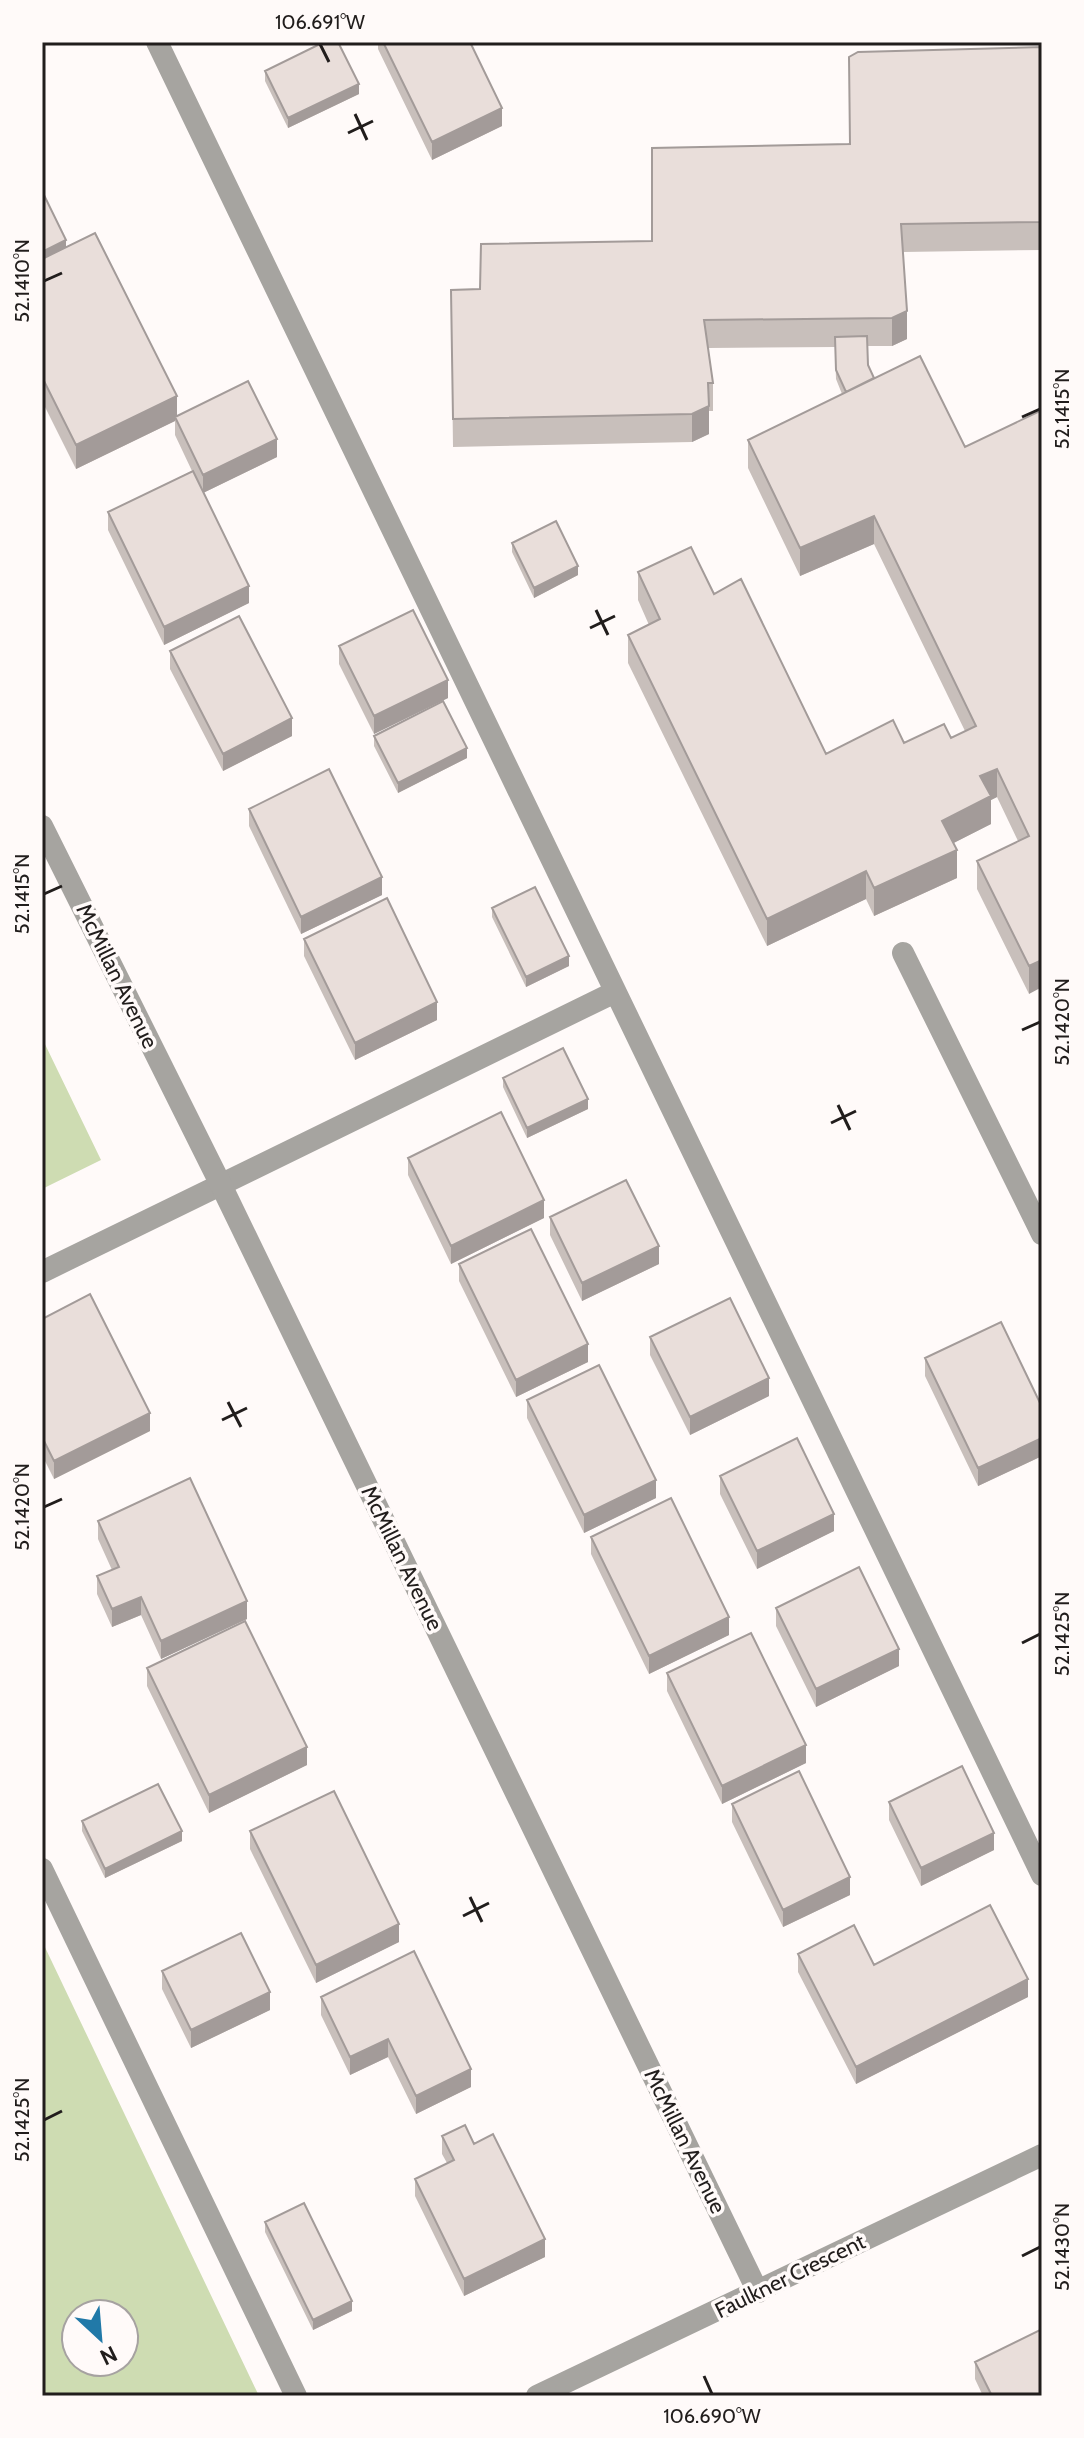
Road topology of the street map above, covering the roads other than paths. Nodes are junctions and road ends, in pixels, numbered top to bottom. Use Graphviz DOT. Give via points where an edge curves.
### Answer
graph roads {
  1 [pos="157,42"];
  2 [pos="42,826"];
  3 [pos="903,953"];
  4 [pos="615,992"];
  5 [pos="221,1185"];
  6 [pos="1042,1234"];
  7 [pos="42,1272"];
  8 [pos="42,1869"];
  9 [pos="1042,1875"];
  10 [pos="1042,2155"];
  11 [pos="758,2292"];
  12 [pos="296,2396"];
  13 [pos="537,2396"];
  1 -- 4 [label="street"];
  2 -- 5 [label="street, McMillan Avenue"];
  3 -- 6 [label="street"];
  4 -- 5 [label="street"];
  4 -- 9 [label="street"];
  5 -- 7 [label="street"];
  5 -- 11 [label="street, McMillan Avenue"];
  8 -- 12 [label="street"];
  10 -- 11 [label="street, Faulkner Crescent"];
  11 -- 13 [label="street, Faulkner Crescent"];
}
